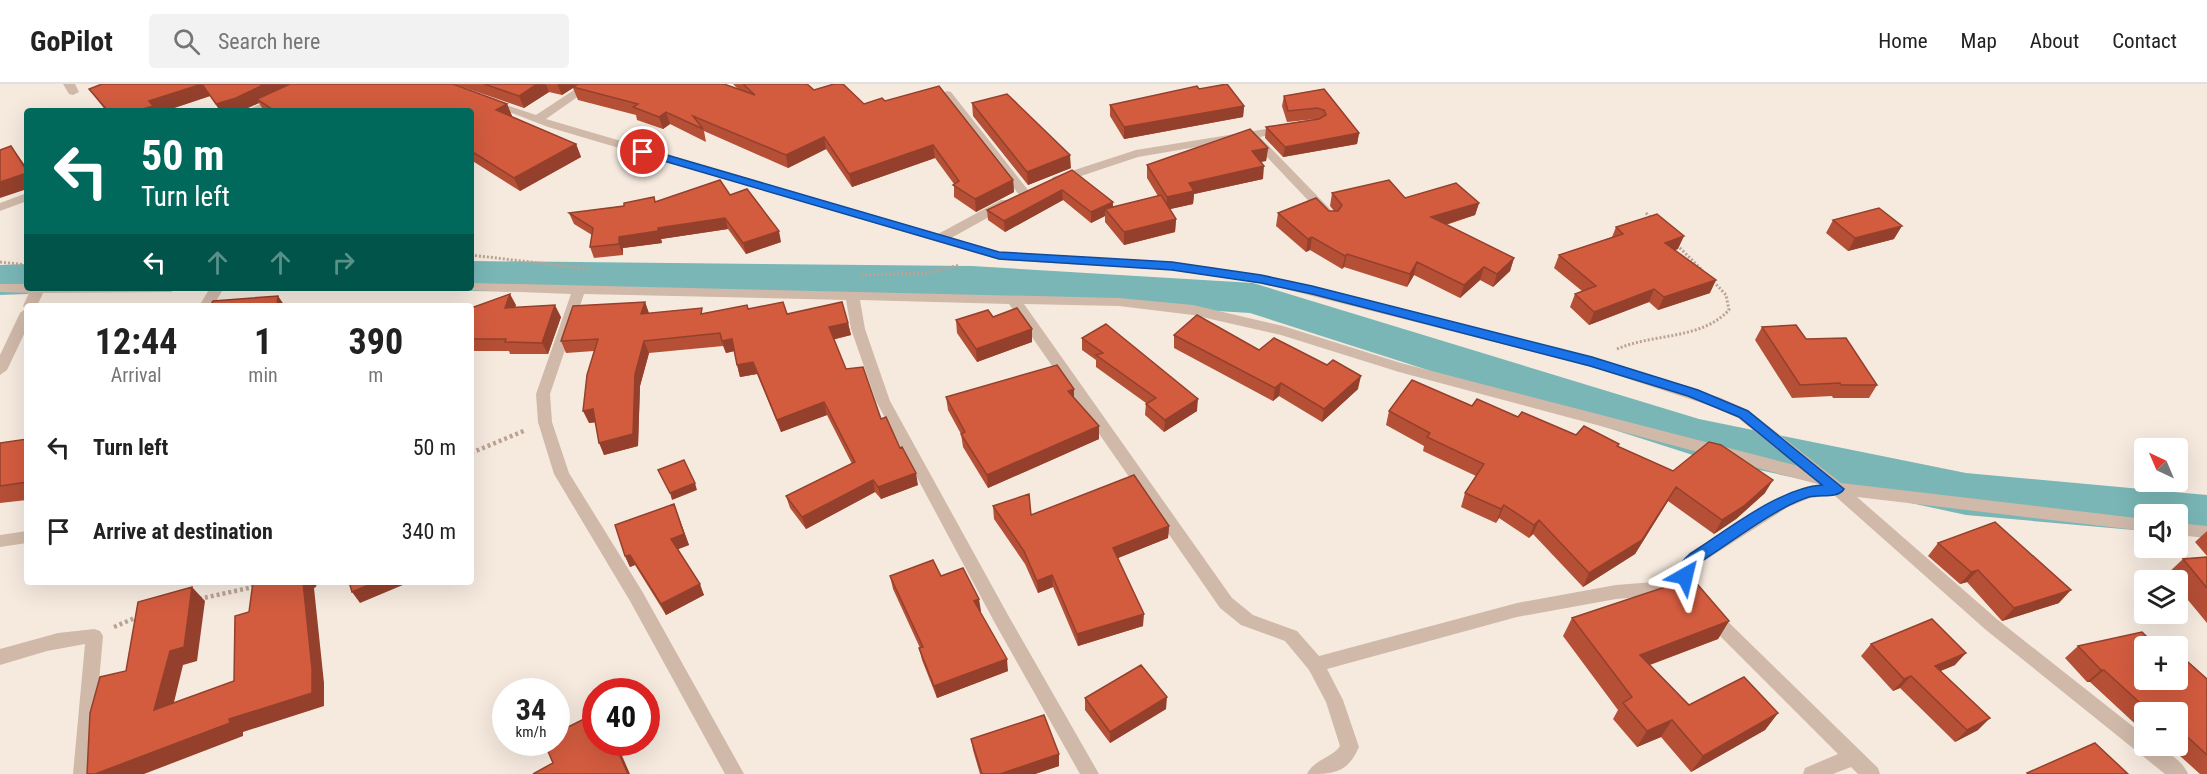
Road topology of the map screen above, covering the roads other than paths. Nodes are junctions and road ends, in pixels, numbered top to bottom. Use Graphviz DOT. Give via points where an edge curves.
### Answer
graph roads {
  1 [pos="312,84"];
  2 [pos="590,84"];
  3 [pos="947,94"];
  4 [pos="475,97"];
  5 [pos="258,108"];
  6 [pos="537,120"];
  7 [pos="1296,127"];
  8 [pos="1252,135"];
  9 [pos="1035,188"];
  10 [pos="24,198"];
  11 [pos="0,207"];
  12 [pos="1332,219"];
  13 [pos="939,238"];
  14 [pos="474,287"];
  15 [pos="0,288"];
  16 [pos="24,289"];
  17 [pos="579,290"];
  18 [pos="852,296"];
  19 [pos="1013,299"];
  20 [pos="24,319"];
  21 [pos="0,370"];
  22 [pos="1831,484"];
  23 [pos="2134,524"];
  24 [pos="2188,530"];
  25 [pos="2207,532"];
  26 [pos="24,537"];
  27 [pos="0,541"];
  28 [pos="1688,586"];
  29 [pos="0,657"];
  30 [pos="1315,665"];
  31 [pos="1852,757"];
  32 [pos="82,774"];
  33 [pos="735,774"];
  34 [pos="1090,774"];
  35 [pos="1316,774"];
  36 [pos="1812,774"];
  37 [pos="1871,774"];
  38 [pos="2179,774"];
  1 -- 5 [label="street"];
  2 -- 6 [label="street"];
  3 -- 9 [label="street"];
  4 -- 6 [label="street"];
  6 -- 13 [label="street"];
  7 -- 8 [label="street"];
  8 -- 9 [label="street" via="1136,154"];
  8 -- 12 [label="street"];
  9 -- 13 [label="street"];
  10 -- 11 [label="street"];
  13 -- 22 [label="street" via="999,256 1172,266 1261,279 1592,362 1693,393 1743,414"];
  14 -- 17 [label="street"];
  15 -- 16 [label="street"];
  17 -- 18 [label="street"];
  17 -- 33 [label="street" via="543,394 545,422 562,474 636,596"];
  18 -- 19 [label="street"];
  18 -- 34 [label="street" via="858,329 883,401"];
  19 -- 22 [label="street" via="1119,302 1193,310 1283,331 1399,367"];
  19 -- 30 [label="street" via="1226,603 1247,620 1291,636"];
  20 -- 21 [label="street"];
  22 -- 23 [label="street"];
  22 -- 28 [label="street" via="1782,503 1695,558 1686,567"];
  22 -- 38 [label="street" via="1992,625"];
  24 -- 25 [label="street"];
  26 -- 27 [label="street"];
  28 -- 30 [label="street" via="1616,592 1517,610"];
  28 -- 31 [label="street" via="1708,612"];
  29 -- 32 [label="street" via="48,642 94,636"];
  30 -- 35 [label="street" via="1334,700 1350,747 1342,759"];
  31 -- 36 [label="street"];
  31 -- 37 [label="street"];
}
